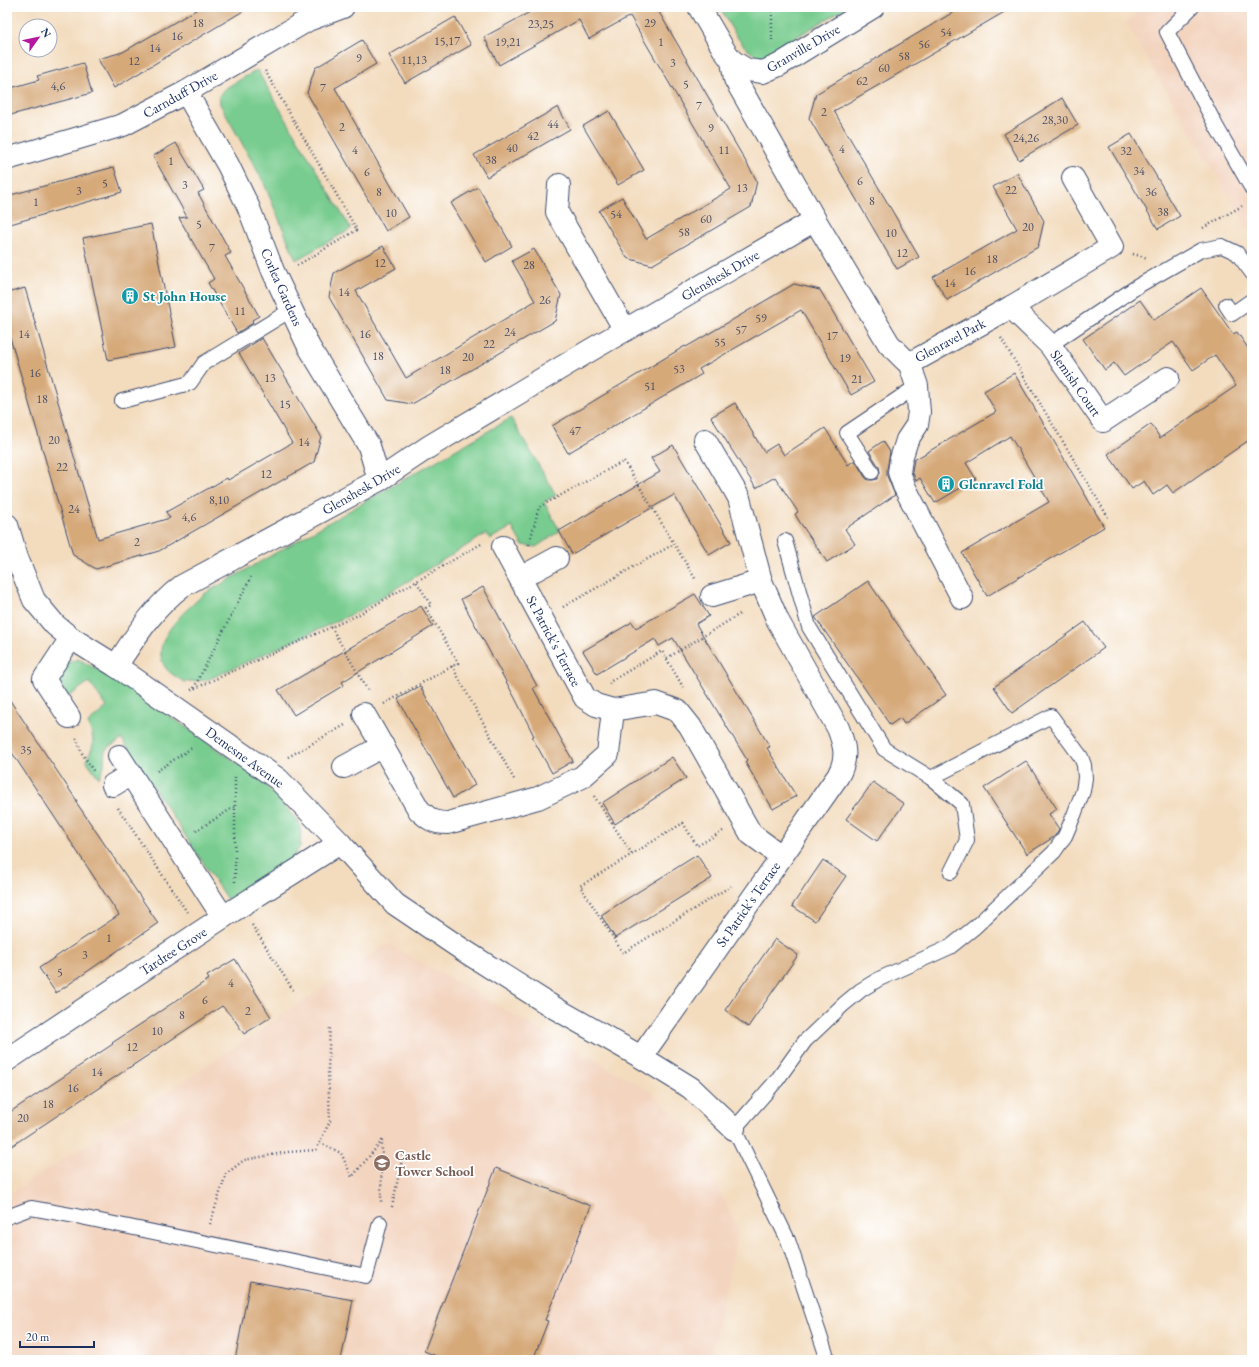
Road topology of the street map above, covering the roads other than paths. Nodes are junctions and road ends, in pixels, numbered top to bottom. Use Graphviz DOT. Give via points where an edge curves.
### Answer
graph roads {
  1 [pos="343,7"];
  2 [pos="699,7"];
  3 [pos="872,7"];
  4 [pos="1192,7"];
  5 [pos="732,61"];
  6 [pos="771,69"];
  7 [pos="186,92"];
  8 [pos="755,115"];
  9 [pos="7,159"];
  10 [pos="1072,178"];
  11 [pos="559,184"];
  12 [pos="1252,189"];
  13 [pos="815,220"];
  14 [pos="1252,273"];
  15 [pos="1252,300"];
  16 [pos="1226,305"];
  17 [pos="1011,307"];
  18 [pos="291,310"];
  19 [pos="625,330"];
  20 [pos="1050,345"];
  21 [pos="909,362"];
  22 [pos="1168,378"];
  23 [pos="917,386"];
  24 [pos="122,401"];
  25 [pos="705,440"];
  26 [pos="872,472"];
  27 [pos="379,480"];
  28 [pos="7,525"];
  29 [pos="785,541"];
  30 [pos="503,547"];
  31 [pos="557,558"];
  32 [pos="520,578"];
  33 [pos="764,589"];
  34 [pos="712,596"];
  35 [pos="962,598"];
  36 [pos="71,638"];
  37 [pos="116,666"];
  38 [pos="604,708"];
  39 [pos="371,711"];
  40 [pos="69,717"];
  41 [pos="383,746"];
  42 [pos="119,756"];
  43 [pos="344,767"];
  44 [pos="931,778"];
  45 [pos="340,843"];
  46 [pos="781,856"];
  47 [pos="951,872"];
  48 [pos="231,912"];
  49 [pos="641,1057"];
  50 [pos="7,1060"];
  51 [pos="734,1129"];
  52 [pos="7,1217"];
  53 [pos="380,1223"];
  54 [pos="828,1360"];
  1 -- 7 [label="street, Carnduff Drive" via="308,20"];
  2 -- 5 [label="street, Glenravel Park"];
  3 -- 6 [label="street, Granville Drive"];
  4 -- 12 [label="lane" via="1167,32"];
  5 -- 6 [label="street, Granville Drive" via="747,70"];
  5 -- 8 [label="street, Glenravel Park" via="735,79"];
  6 -- 8 [label="street" via="756,98"];
  7 -- 9 [label="street, Carnduff Drive" via="123,125"];
  7 -- 18 [label="street, Corlea Gardens" via="228,165 248,206"];
  8 -- 13 [label="street, Glenravel Park"];
  10 -- 17 [label="street, Glenravel Park" via="1112,247"];
  11 -- 19 [label="street" via="557,212"];
  13 -- 19 [label="street, Glenshesk Drive"];
  13 -- 21 [label="street, Glenravel Park" via="889,344"];
  14 -- 20 [label="lane" via="1237,253 1222,246 1201,250 1138,286"];
  15 -- 16 [label="lane" via="1232,314"];
  17 -- 20 [label="street, Slemish Court"];
  17 -- 21 [label="street, Glenravel Park"];
  18 -- 24 [label="lane" via="204,363 190,382"];
  18 -- 27 [label="street, Corlea Gardens" via="309,347 369,446"];
  19 -- 27 [label="street, Glenshesk Drive" via="430,446"];
  20 -- 22 [label="street, Slemish Court" via="1103,421"];
  21 -- 23 [label="street"];
  23 -- 26 [label="lane" via="847,433"];
  23 -- 35 [label="street" via="917,425 903,450 900,472 904,486"];
  25 -- 33 [label="street" via="738,498"];
  27 -- 37 [label="street, Glenshesk Drive" via="182,586 158,607"];
  28 -- 36 [label="street, Demesne Avenue" via="34,600 54,625"];
  29 -- 44 [label="lane" via="809,627 884,749"];
  30 -- 32 [label="street, St Patrick's Terrace"];
  31 -- 32 [label="street"];
  32 -- 38 [label="street, St Patrick's Terrace" via="585,698"];
  33 -- 34 [label="street"];
  33 -- 46 [label="street" via="778,621 838,728 844,748 843,767 838,776"];
  36 -- 37 [label="street, Demesne Avenue"];
  36 -- 40 [label="street" via="44,679"];
  37 -- 45 [label="street, Demesne Avenue" via="278,779"];
  38 -- 41 [label="street" via="608,754 582,777 538,798 448,823 437,823 420,810"];
  38 -- 46 [label="street, St Patrick's Terrace" via="656,703 678,712 690,726 751,834"];
  39 -- 41 [label="street"];
  41 -- 43 [label="street"];
  42 -- 48 [label="street" via="119,785 176,844"];
  44 -- 47 [label="lane" via="962,804 967,840"];
  44 -- 51 [label="lane" via="1051,716 1081,757 1085,778 1083,791 1065,836 1054,852 969,933 950,947 880,979 844,1004 805,1041 777,1080"];
  45 -- 48 [label="street, Tardree Grove"];
  45 -- 49 [label="street, Demesne Avenue" via="395,904 553,1007"];
  46 -- 49 [label="street, St Patrick's Terrace"];
  48 -- 50 [label="street, Tardree Grove"];
  49 -- 51 [label="street, Demesne Avenue" via="691,1088"];
  51 -- 54 [label="lane" via="788,1240"];
  52 -- 53 [label="lane" via="31,1208 366,1276"];
}
